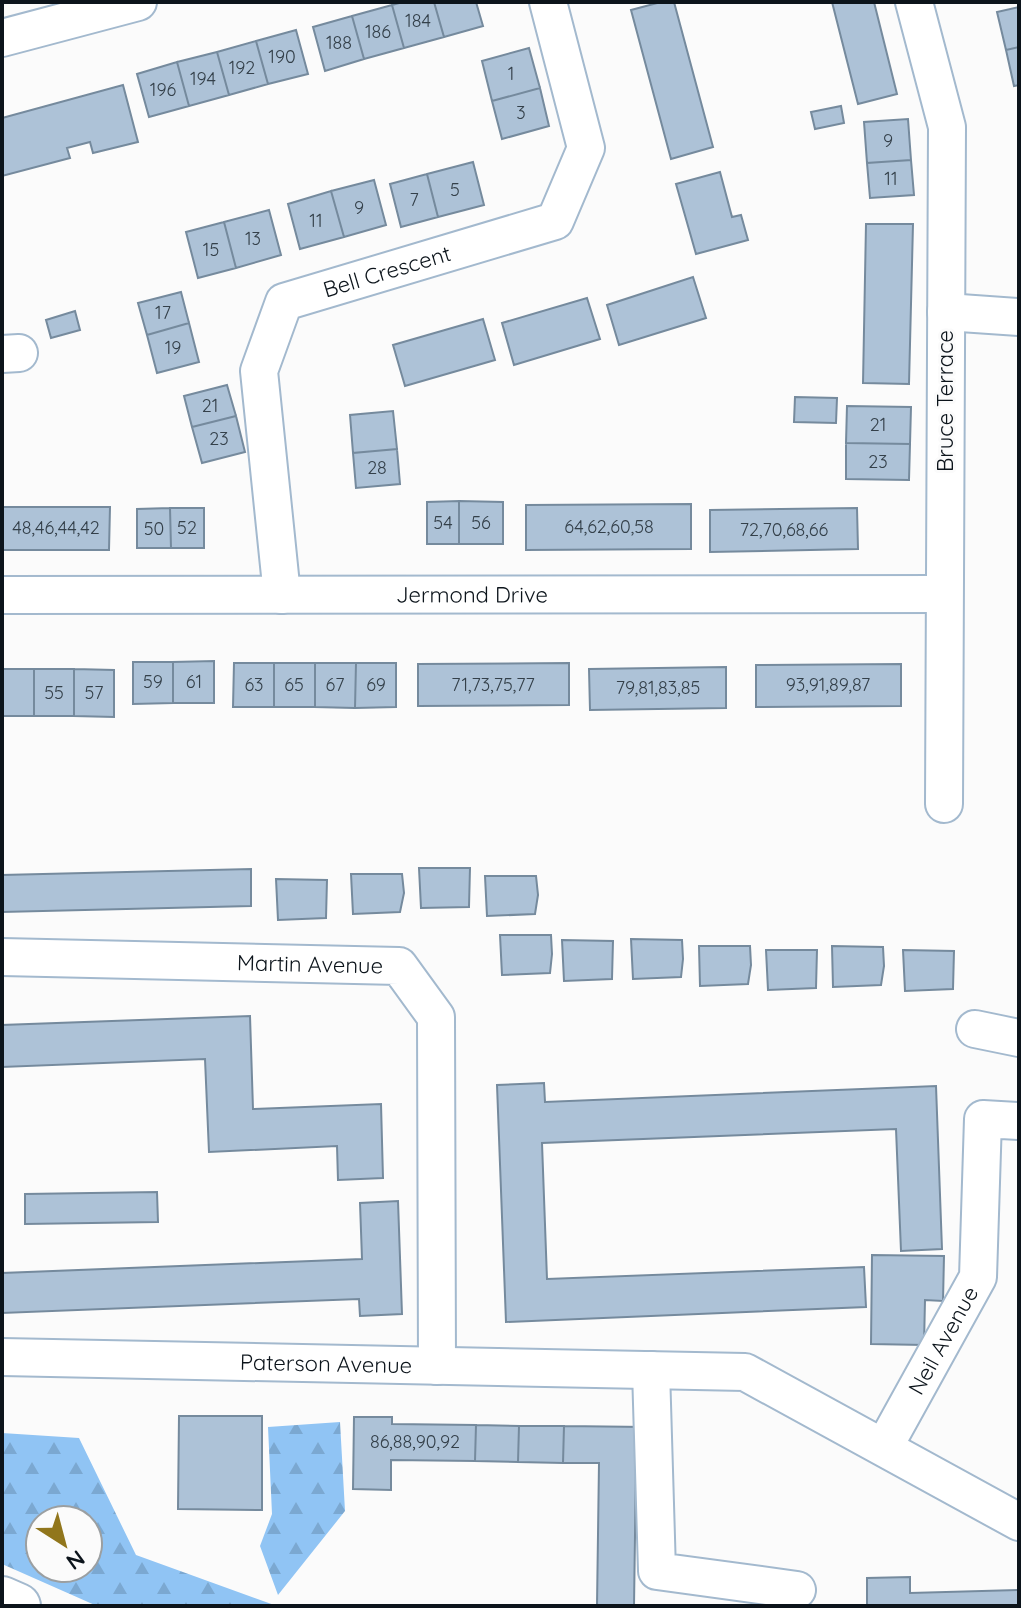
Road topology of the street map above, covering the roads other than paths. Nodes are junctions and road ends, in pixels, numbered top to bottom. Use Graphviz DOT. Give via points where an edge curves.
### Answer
graph roads {
  1 [pos="138,2"];
  2 [pos="548,2"];
  3 [pos="914,2"];
  4 [pos="2,38"];
  5 [pos="946,312"];
  6 [pos="1019,317"];
  7 [pos="944,594"];
  8 [pos="2,595"];
  9 [pos="282,595"];
  10 [pos="944,804"];
  11 [pos="2,957"];
  12 [pos="975,1029"];
  13 [pos="1019,1038"];
  14 [pos="1019,1121"];
  15 [pos="2,1357"];
  16 [pos="437,1366"];
  17 [pos="651,1370"];
  18 [pos="884,1447"];
  19 [pos="1019,1522"];
  20 [pos="797,1590"];
  21 [pos="2,1599"];
  22 [pos="18,1606"];
  1 -- 4 [label="street"];
  2 -- 9 [label="street, Bell Crescent" via="586,148 555,221 284,302 259,371"];
  3 -- 5 [label="street, Bruce Terrace" via="947,127"];
  5 -- 6 [label="street"];
  5 -- 7 [label="street, Bruce Terrace"];
  7 -- 9 [label="street, Jermond Drive"];
  7 -- 10 [label="street, Bruce Terrace"];
  8 -- 9 [label="street, Jermond Drive"];
  11 -- 16 [label="street, Martin Avenue" via="399,966 436,1017"];
  12 -- 13 [label="street"];
  14 -- 18 [label="street, Neil Avenue" via="983,1119 978,1277"];
  15 -- 16 [label="street, Paterson Avenue"];
  16 -- 17 [label="street, Paterson Avenue"];
  17 -- 18 [label="street, Paterson Avenue" via="745,1372"];
  17 -- 20 [label="street" via="657,1571"];
  18 -- 19 [label="street, Paterson Avenue"];
  21 -- 22 [label="highway"];
}
